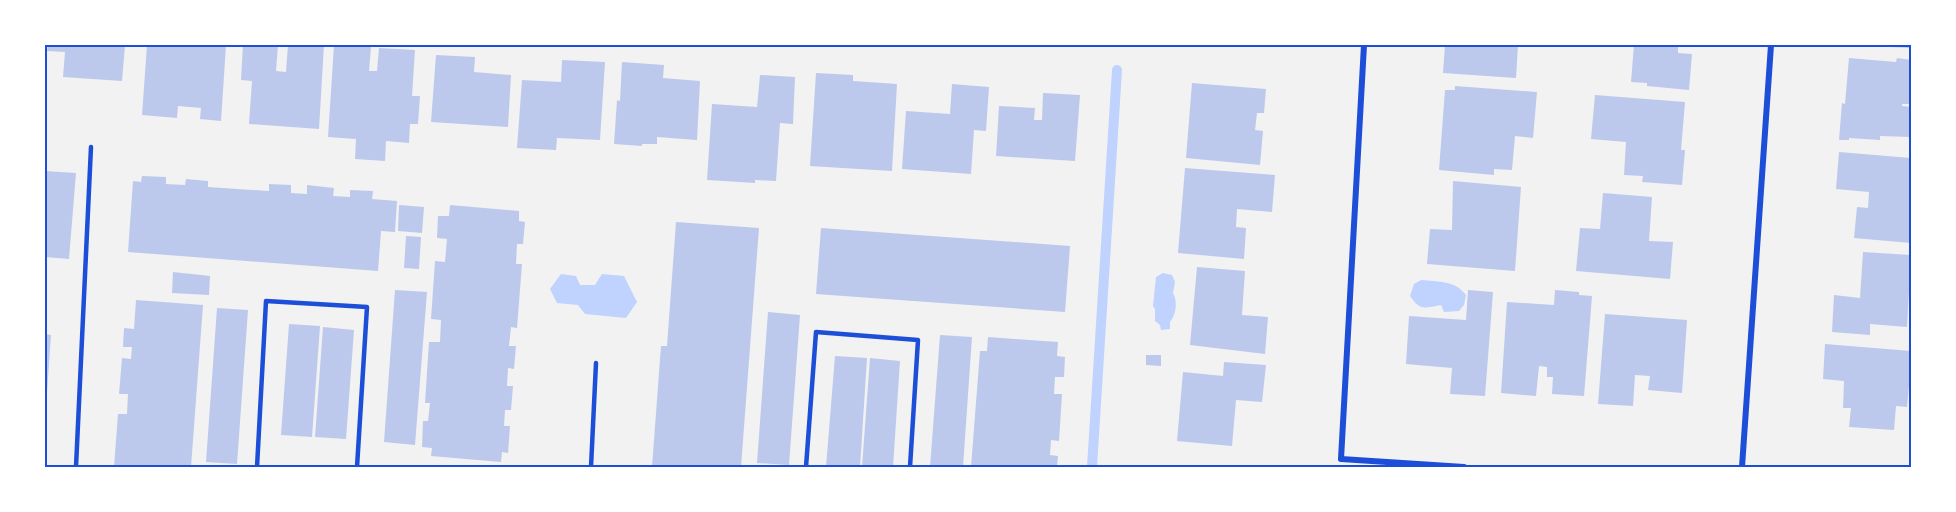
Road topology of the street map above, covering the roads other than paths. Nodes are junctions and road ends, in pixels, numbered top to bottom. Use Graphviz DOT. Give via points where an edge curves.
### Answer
graph roads {
  1 [pos="1364,45"];
  2 [pos="1771,45"];
  3 [pos="91,147"];
  4 [pos="596,363"];
  5 [pos="76,467"];
  6 [pos="257,467"];
  7 [pos="357,467"];
  8 [pos="591,467"];
  9 [pos="806,467"];
  10 [pos="910,467"];
  11 [pos="1464,467"];
  12 [pos="1742,467"];
  1 -- 11 [label="street" via="1341,459"];
  2 -- 12 [label="street"];
  3 -- 5 [label="lane"];
  4 -- 8 [label="lane"];
  6 -- 7 [label="lane" via="266,302 367,308"];
  9 -- 10 [label="lane" via="816,332 918,340"];
}
